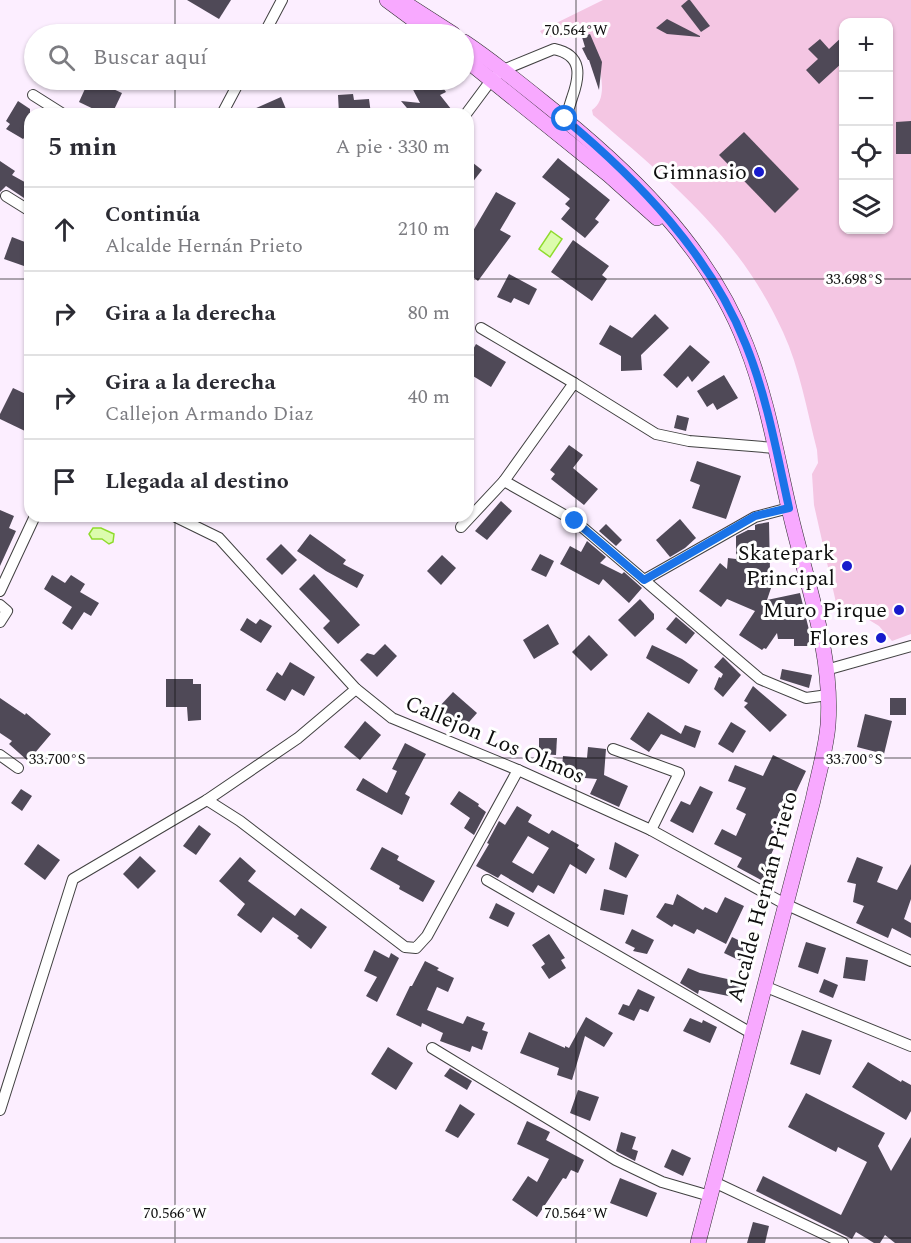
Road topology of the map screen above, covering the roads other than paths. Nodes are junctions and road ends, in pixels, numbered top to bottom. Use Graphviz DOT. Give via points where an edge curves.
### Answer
graph roads {
  1 [pos="282,0"];
  2 [pos="387,0"];
  3 [pos="400,0"];
  4 [pos="269,24"];
  5 [pos="419,24"];
  6 [pos="437,24"];
  7 [pos="474,52"];
  8 [pos="474,63"];
  9 [pos="497,74"];
  10 [pos="235,90"];
  11 [pos="33,95"];
  12 [pos="54,108"];
  13 [pos="225,108"];
  14 [pos="470,108"];
  15 [pos="561,126"];
  16 [pos="6,196"];
  17 [pos="24,207"];
  18 [pos="481,328"];
  19 [pos="574,383"];
  20 [pos="775,448"];
  21 [pos="504,482"];
  22 [pos="789,508"];
  23 [pos="474,513"];
  24 [pos="32,522"];
  25 [pos="186,522"];
  26 [pos="466,522"];
  27 [pos="461,527"];
  28 [pos="4,573"];
  29 [pos="644,580"];
  30 [pos="0,591"];
  31 [pos="0,605"];
  32 [pos="0,622"];
  33 [pos="911,646"];
  34 [pos="826,670"];
  35 [pos="356,689"];
  36 [pos="828,695"];
  37 [pos="613,749"];
  38 [pos="0,755"];
  39 [pos="18,768"];
  40 [pos="518,770"];
  41 [pos="207,800"];
  42 [pos="651,830"];
  43 [pos="487,880"];
  44 [pos="785,904"];
  45 [pos="911,961"];
  46 [pos="764,986"];
  47 [pos="751,1033"];
  48 [pos="911,1046"];
  49 [pos="432,1048"];
  50 [pos="0,1110"];
  51 [pos="712,1189"];
  52 [pos="698,1243"];
  53 [pos="843,1243"];
  1 -- 4 [label="street"];
  2 -- 5 [label="main road"];
  3 -- 6 [label="main road"];
  7 -- 9 [label="main road, Alcalde Hernán Prieto"];
  8 -- 9 [label="main road, Alcalde Hernán Prieto"];
  9 -- 14 [label="street"];
  9 -- 15 [label="main road, Alcalde Hernán Prieto"];
  9 -- 15 [label="street" via="554,49 572,58 578,69 578,82"];
  10 -- 13 [label="street"];
  11 -- 12 [label="street"];
  15 -- 20 [label="main road, Alcalde Hernán Prieto" via="606,154 641,188 696,256 725,300 746,345"];
  16 -- 17 [label="street"];
  18 -- 19 [label="street"];
  19 -- 20 [label="street" via="656,434 689,441"];
  19 -- 21 [label="street"];
  20 -- 22 [label="main road, Alcalde Hernán Prieto"];
  21 -- 23 [label="street"];
  21 -- 29 [label="street" via="575,521"];
  22 -- 29 [label="street" via="755,516"];
  22 -- 34 [label="main road, Alcalde Hernán Prieto"];
  24 -- 28 [label="street"];
  25 -- 35 [label="street, Callejon Los Olmos" via="219,538"];
  26 -- 27 [label="street"];
  28 -- 30 [label="street"];
  29 -- 36 [label="street" via="760,679 806,698"];
  31 -- 32 [label="street" via="7,611"];
  33 -- 34 [label="street"];
  34 -- 36 [label="main road, Alcalde Hernán Prieto"];
  35 -- 40 [label="street, Callejon Los Olmos" via="392,718"];
  35 -- 41 [label="street" via="298,738"];
  36 -- 44 [label="main road, Alcalde Hernán Prieto" via="826,740"];
  37 -- 42 [label="street" via="679,773"];
  38 -- 39 [label="street"];
  40 -- 41 [label="street" via="427,936 416,948 405,947"];
  40 -- 42 [label="street, Callejon Los Olmos"];
  41 -- 50 [label="street" via="73,879"];
  42 -- 44 [label="street, Callejon Los Olmos"];
  43 -- 47 [label="street"];
  44 -- 45 [label="street, Callejon Los Olmos"];
  44 -- 46 [label="main road, Alcalde Hernán Prieto"];
  46 -- 47 [label="main road, Alcalde Hernán Prieto"];
  46 -- 48 [label="street"];
  47 -- 51 [label="main road, Alcalde Hernán Prieto"];
  49 -- 51 [label="street" via="616,1160 662,1182"];
  51 -- 52 [label="main road, Alcalde Hernán Prieto"];
  51 -- 53 [label="street"];
}
